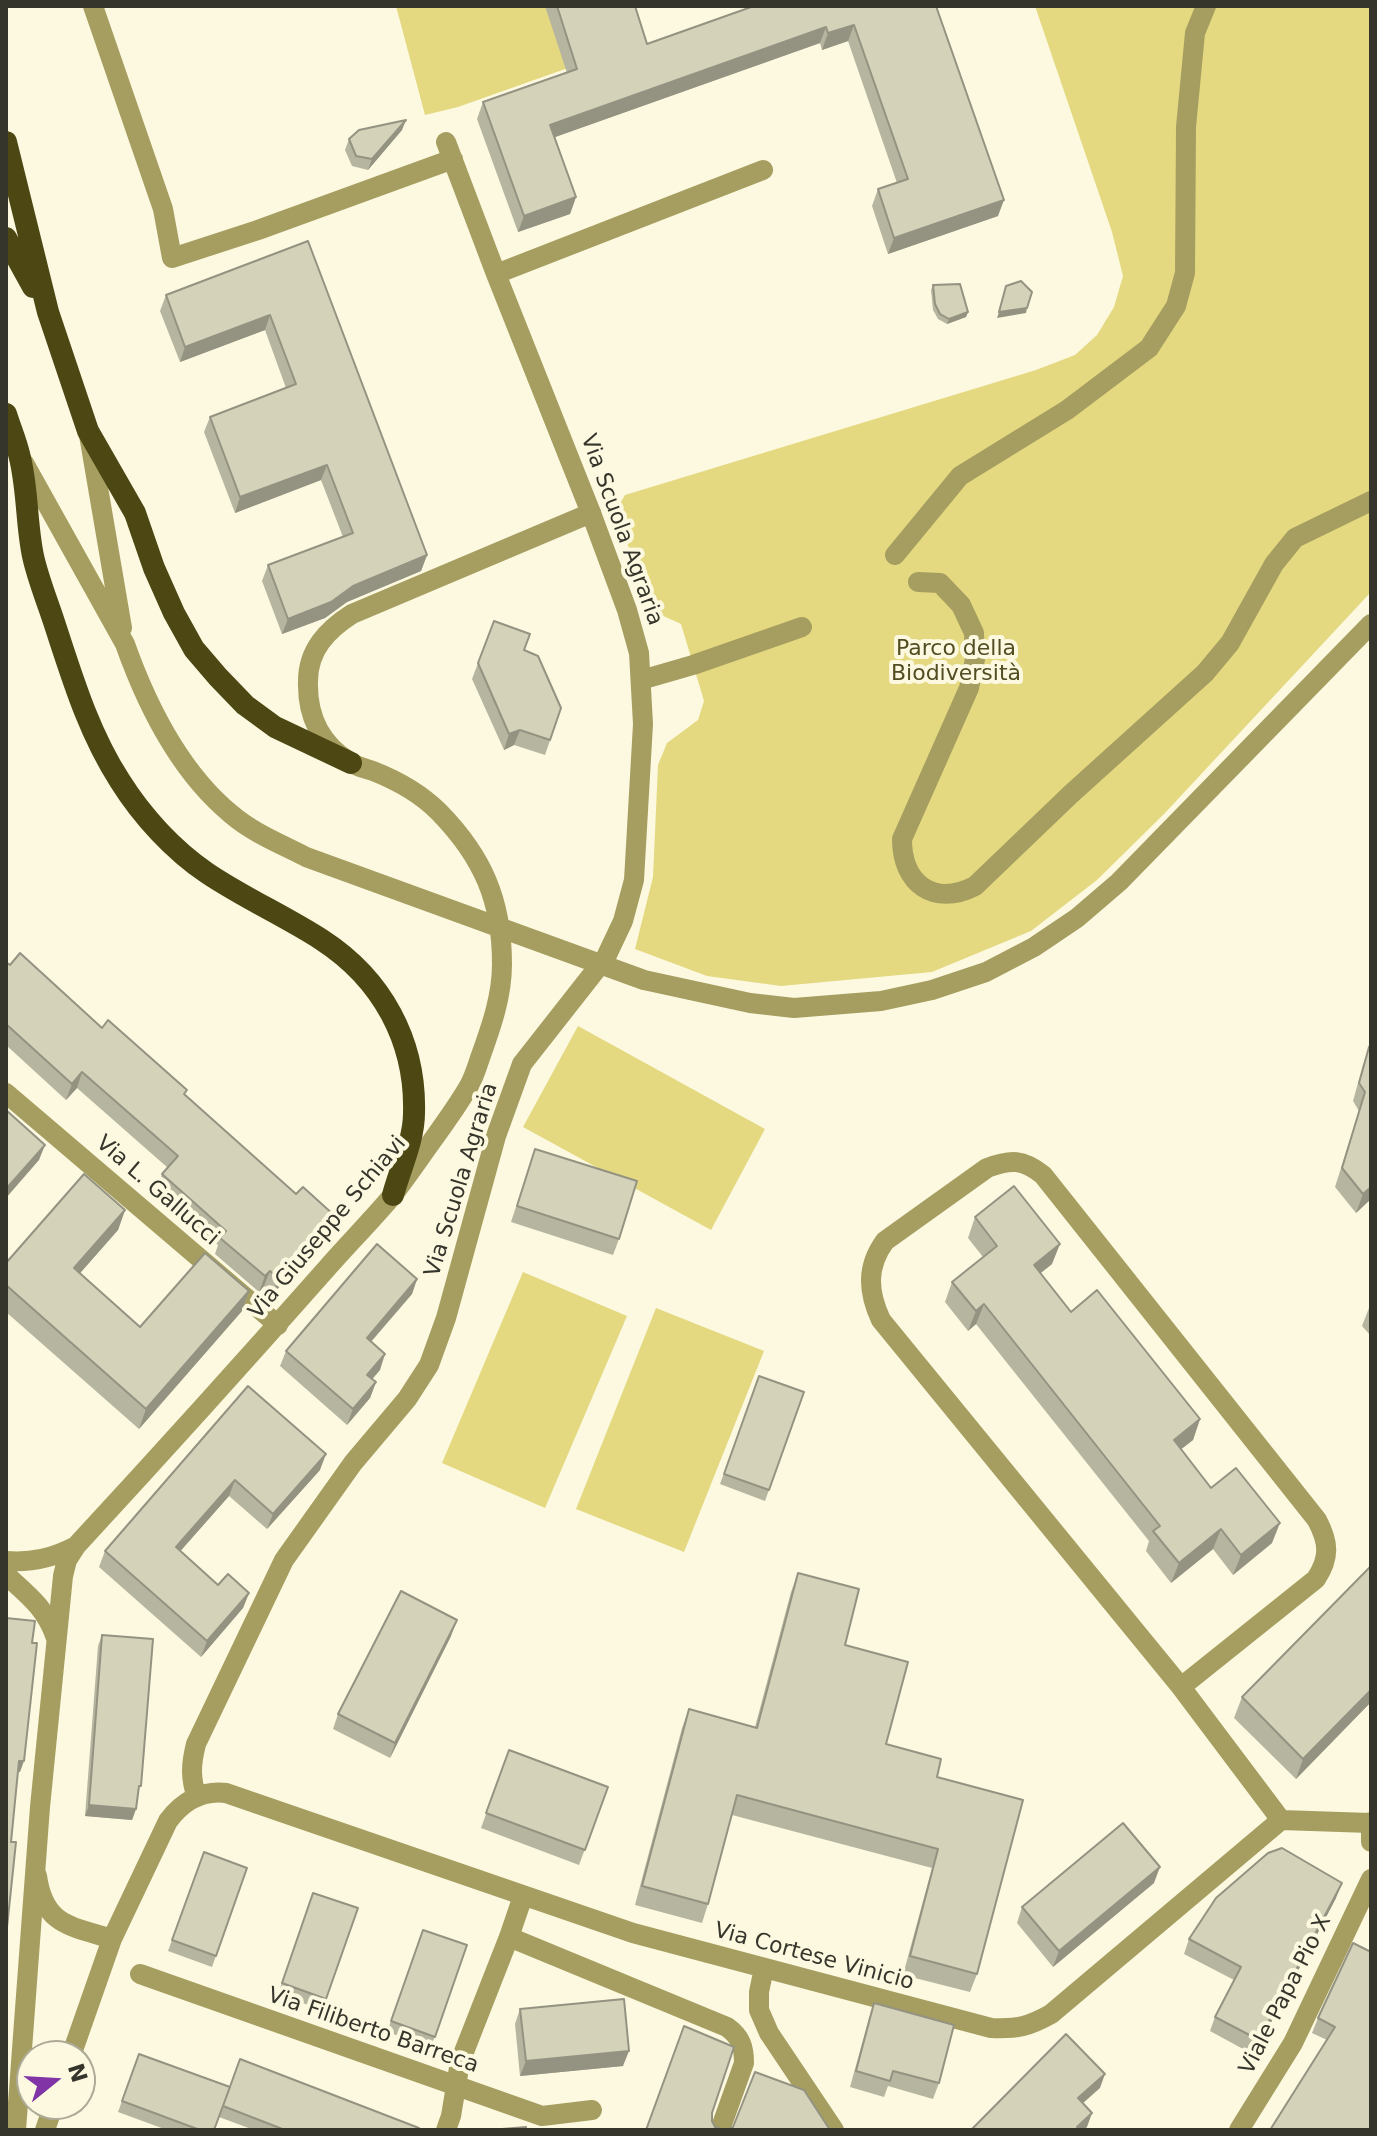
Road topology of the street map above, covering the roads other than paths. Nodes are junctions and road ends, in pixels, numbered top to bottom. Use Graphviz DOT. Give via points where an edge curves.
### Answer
graph roads {
  1 [pos="93,6"];
  2 [pos="1206,6"];
  3 [pos="6,142"];
  4 [pos="763,170"];
  5 [pos="6,238"];
  6 [pos="496,274"];
  7 [pos="48,312"];
  8 [pos="6,414"];
  9 [pos="88,431"];
  10 [pos="20,456"];
  11 [pos="1371,501"];
  12 [pos="591,513"];
  13 [pos="895,555"];
  14 [pos="918,582"];
  15 [pos="1371,624"];
  16 [pos="802,627"];
  17 [pos="125,644"];
  18 [pos="641,680"];
  19 [pos="351,763"];
  20 [pos="6,1093"];
  21 [pos="393,1195"];
  22 [pos="278,1325"];
  23 [pos="76,1546"];
  24 [pos="6,1561"];
  25 [pos="6,1575"];
  26 [pos="56,1638"];
  27 [pos="1181,1687"];
  28 [pos="197,1797"];
  29 [pos="1281,1820"];
  30 [pos="1371,1822"];
  31 [pos="1371,1842"];
  32 [pos="36,1868"];
  33 [pos="1371,1879"];
  34 [pos="523,1896"];
  35 [pos="509,1937"];
  36 [pos="112,1939"];
  37 [pos="764,1968"];
  38 [pos="140,1974"];
  39 [pos="77,2040"];
  40 [pos="13,2073"];
  41 [pos="455,2086"];
  42 [pos="592,2110"];
  43 [pos="16,2130"];
  44 [pos="446,2130"];
  45 [pos="720,2130"];
  46 [pos="834,2130"];
  47 [pos="1239,2130"];
  1 -- 6 [label="street, Via Scuola Agraria" via="163,209 172,258 258,230 450,151"];
  2 -- 13 [label="street" via="1195,33 1186,127 1185,273 1176,306 1149,348 1067,410 960,476"];
  3 -- 7 [label="highway"];
  4 -- 6 [label="street"];
  5 -- 7 [label="highway"];
  6 -- 12 [label="street, Via Scuola Agraria"];
  7 -- 9 [label="highway"];
  8 -- 10 [label="highway"];
  9 -- 17 [label="street"];
  9 -- 19 [label="highway" via="135,513 154,568 194,649 245,705 275,727"];
  10 -- 17 [label="street"];
  10 -- 21 [label="highway" via="33,557 80,703 121,783 147,819 203,871 345,956 390,1010 404,1041 415,1116"];
  11 -- 14 [label="street" via="1295,538 1274,564 1230,643 1205,673 975,886 945,895 917,883 907,870 902,839 969,688 974,633 961,605 940,583"];
  12 -- 18 [label="street, Via Scuola Agraria" via="627,610"];
  12 -- 19 [label="street" via="352,614 321,639 308,675 311,713 319,733"];
  15 -- 17 [label="street" via="1119,882 1034,947 986,972 932,990 881,1001 794,1008 644,980 306,857 267,838 232,815 179,756"];
  16 -- 18 [label="street"];
  18 -- 28 [label="street, Via Scuola Agraria" via="634,880 623,921 606,957 522,1064 429,1365 284,1560 196,1744 191,1780"];
  19 -- 21 [label="street, Via Giuseppe Schiavi" via="407,787 452,825 481,867 500,926 499,994 471,1084"];
  20 -- 22 [label="street, Via L. Gallucci"];
  21 -- 22 [label="street, Via Giuseppe Schiavi"];
  22 -- 23 [label="street, Via Giuseppe Schiavi"];
  23 -- 24 [label="street" via="44,1560"];
  23 -- 26 [label="street" via="63,1576"];
  25 -- 26 [label="street" via="41,1607"];
  26 -- 32 [label="street"];
  27 -- 27 [label="street" via="1316,1579 1325,1565 1325,1534 1043,1175 1016,1161 1000,1163 885,1241 872,1264 874,1305"];
  27 -- 29 [label="street"];
  28 -- 34 [label="street, Via Cortese Vinicio" via="226,1793"];
  28 -- 36 [label="street" via="168,1821"];
  29 -- 30 [label="street"];
  29 -- 37 [label="street, Via Cortese Vinicio" via="1051,2014 1022,2028 991,2028"];
  30 -- 31 [label="street"];
  32 -- 36 [label="street" via="53,1916"];
  32 -- 40 [label="street"];
  33 -- 47 [label="street, Viale Papa Pio X" via="1293,2043"];
  34 -- 35 [label="street"];
  34 -- 37 [label="street, Via Cortese Vinicio"];
  35 -- 41 [label="street"];
  35 -- 45 [label="street" via="736,2034 744,2063"];
  36 -- 39 [label="street"];
  37 -- 46 [label="street" via="759,2010"];
  38 -- 41 [label="street, Via Filiberto Barreca"];
  40 -- 43 [label="street"];
  41 -- 42 [label="street, Via Filiberto Barreca" via="542,2116"];
  41 -- 44 [label="street"];
}
